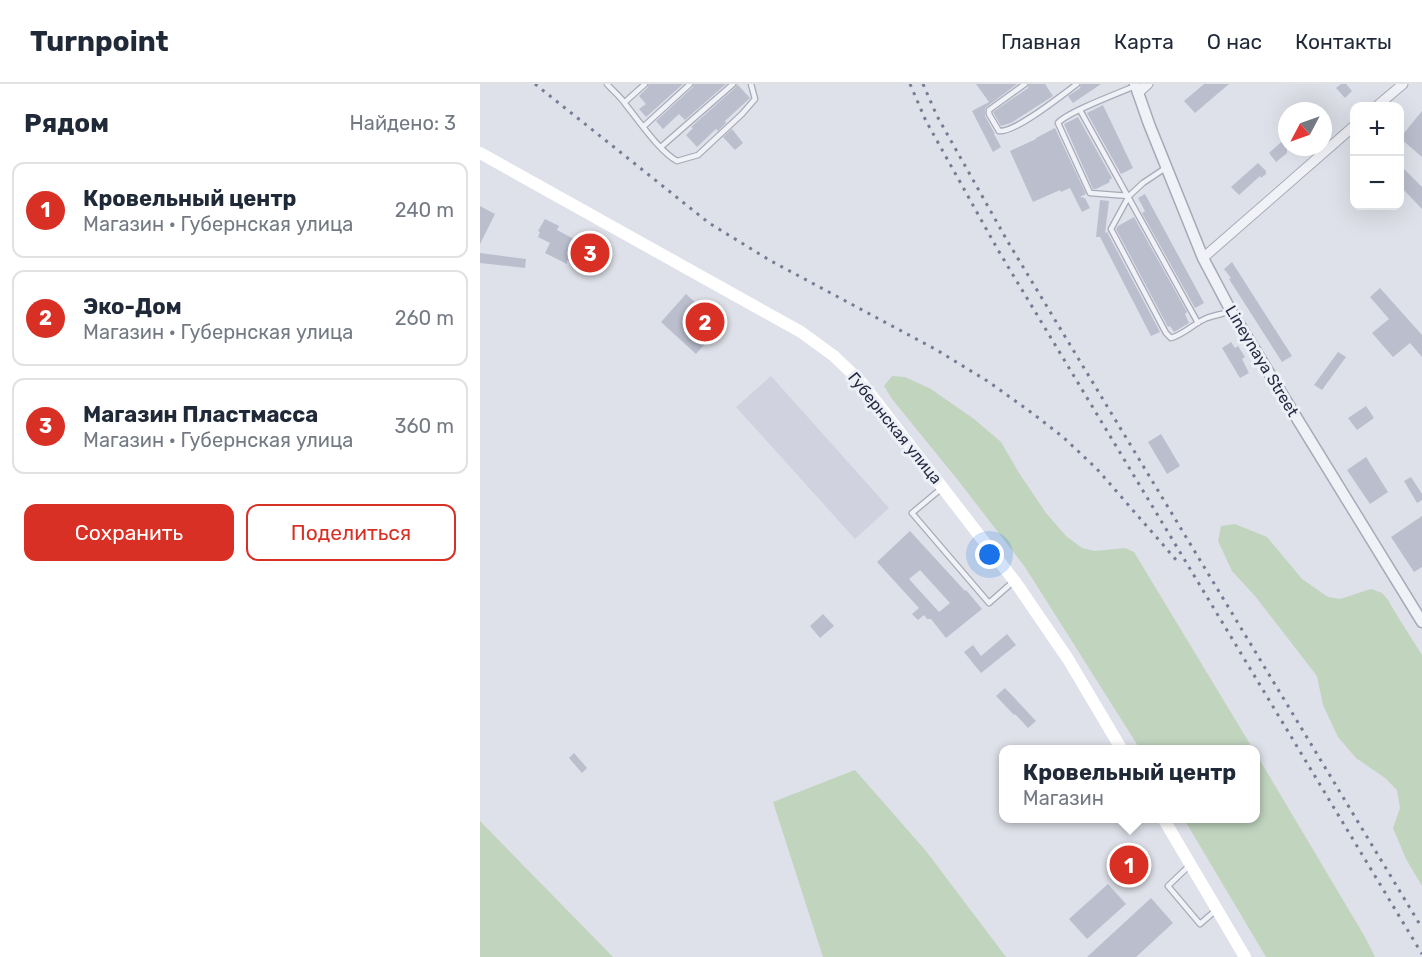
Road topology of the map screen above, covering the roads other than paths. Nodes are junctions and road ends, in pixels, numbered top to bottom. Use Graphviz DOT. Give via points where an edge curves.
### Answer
graph roads {
  1 [pos="607,84"];
  2 [pos="645,84"];
  3 [pos="690,84"];
  4 [pos="734,84"];
  5 [pos="751,84"];
  6 [pos="1025,84"];
  7 [pos="1077,84"];
  8 [pos="1148,84"];
  9 [pos="1402,84"];
  10 [pos="1136,88"];
  11 [pos="625,102"];
  12 [pos="1382,102"];
  13 [pos="1080,110"];
  14 [pos="643,127"];
  15 [pos="1350,129"];
  16 [pos="662,147"];
  17 [pos="480,153"];
  18 [pos="1167,167"];
  19 [pos="1129,196"];
  20 [pos="1203,258"];
  21 [pos="1231,311"];
  22 [pos="1198,324"];
  23 [pos="942,488"];
  24 [pos="1014,581"];
  25 [pos="1422,622"];
  26 [pos="1119,745"];
  27 [pos="1165,823"];
  28 [pos="1190,865"];
  29 [pos="1217,910"];
  30 [pos="1245,957"];
  1 -- 11 [label="lane"];
  2 -- 11 [label="lane"];
  3 -- 14 [label="lane"];
  4 -- 16 [label="lane"];
  5 -- 16 [label="lane" via="755,99 698,155 677,161"];
  6 -- 7 [label="lane" via="989,111 999,131 1023,122"];
  8 -- 10 [label="street"];
  9 -- 12 [label="street"];
  10 -- 13 [label="lane"];
  10 -- 18 [label="street, Lineynaya Street"];
  11 -- 14 [label="lane"];
  13 -- 19 [label="lane"];
  13 -- 19 [label="lane" via="1058,123 1090,193"];
  14 -- 16 [label="lane"];
  15 -- 20 [label="street"];
  17 -- 23 [label="main road, Губернская улица" via="801,332 861,382"];
  18 -- 19 [label="lane"];
  18 -- 20 [label="street, Lineynaya Street"];
  19 -- 22 [label="lane"];
  19 -- 22 [label="lane" via="1111,229 1166,333 1172,338"];
  20 -- 21 [label="street, Lineynaya Street"];
  21 -- 22 [label="lane"];
  21 -- 25 [label="street, Lineynaya Street"];
  23 -- 24 [label="main road, Губернская улица"];
  23 -- 24 [label="lane" via="912,513 989,603"];
  24 -- 26 [label="main road, Губернская улица" via="1068,659"];
  27 -- 28 [label="main road"];
  28 -- 29 [label="main road"];
  28 -- 29 [label="lane" via="1168,886 1200,924"];
  29 -- 30 [label="main road"];
}
